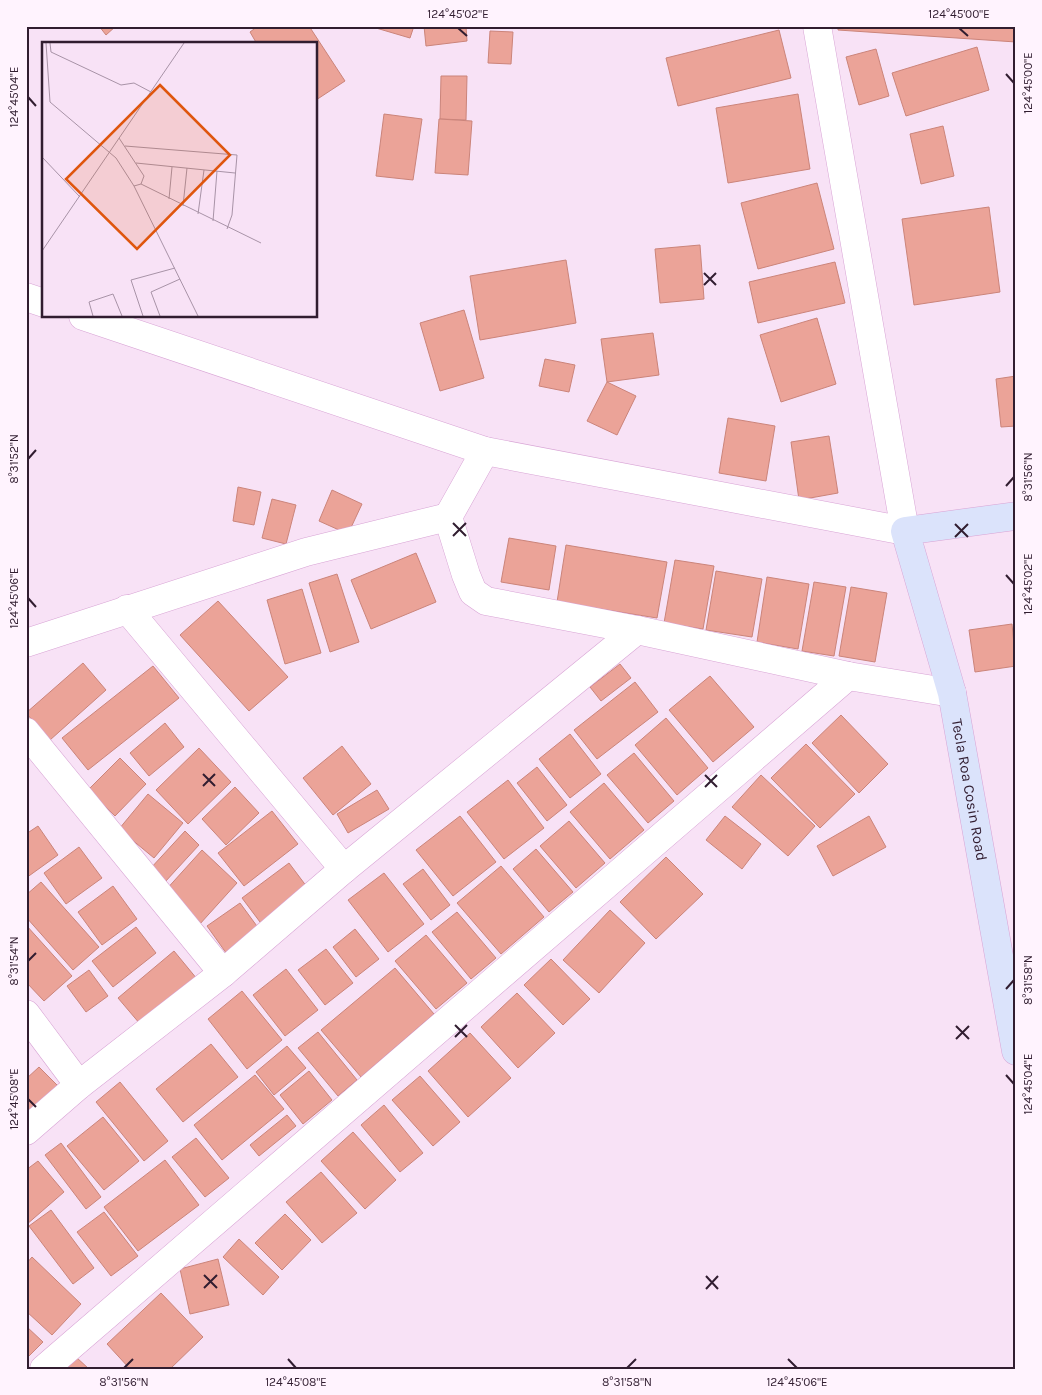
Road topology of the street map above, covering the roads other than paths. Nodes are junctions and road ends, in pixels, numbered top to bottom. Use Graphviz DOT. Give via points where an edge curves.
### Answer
graph roads {
  1 [pos="818,26"];
  2 [pos="26,297"];
  3 [pos="42,302"];
  4 [pos="89,318"];
  5 [pos="485,450"];
  6 [pos="1016,516"];
  7 [pos="448,517"];
  8 [pos="905,531"];
  9 [pos="127,609"];
  10 [pos="637,630"];
  11 [pos="26,643"];
  12 [pos="848,676"];
  13 [pos="952,693"];
  14 [pos="26,732"];
  15 [pos="344,869"];
  16 [pos="223,973"];
  17 [pos="26,1014"];
  18 [pos="1016,1050"];
  19 [pos="79,1085"];
  20 [pos="26,1131"];
  21 [pos="44,1369"];
  1 -- 8 [label="street"];
  2 -- 3 [label="street"];
  4 -- 5 [label="street"];
  5 -- 7 [label="street"];
  5 -- 8 [label="street"];
  6 -- 8 [label="street"];
  7 -- 9 [label="street" via="306,552"];
  7 -- 10 [label="street" via="466,575 474,592 486,601"];
  8 -- 13 [label="street, Tecla Roa Cosin Road"];
  9 -- 11 [label="street"];
  9 -- 15 [label="street"];
  10 -- 12 [label="street"];
  10 -- 15 [label="street"];
  12 -- 13 [label="street"];
  12 -- 21 [label="street"];
  13 -- 18 [label="street, Tecla Roa Cosin Road"];
  14 -- 16 [label="street"];
  15 -- 16 [label="street"];
  16 -- 19 [label="street"];
  17 -- 19 [label="street"];
  19 -- 20 [label="street"];
}
